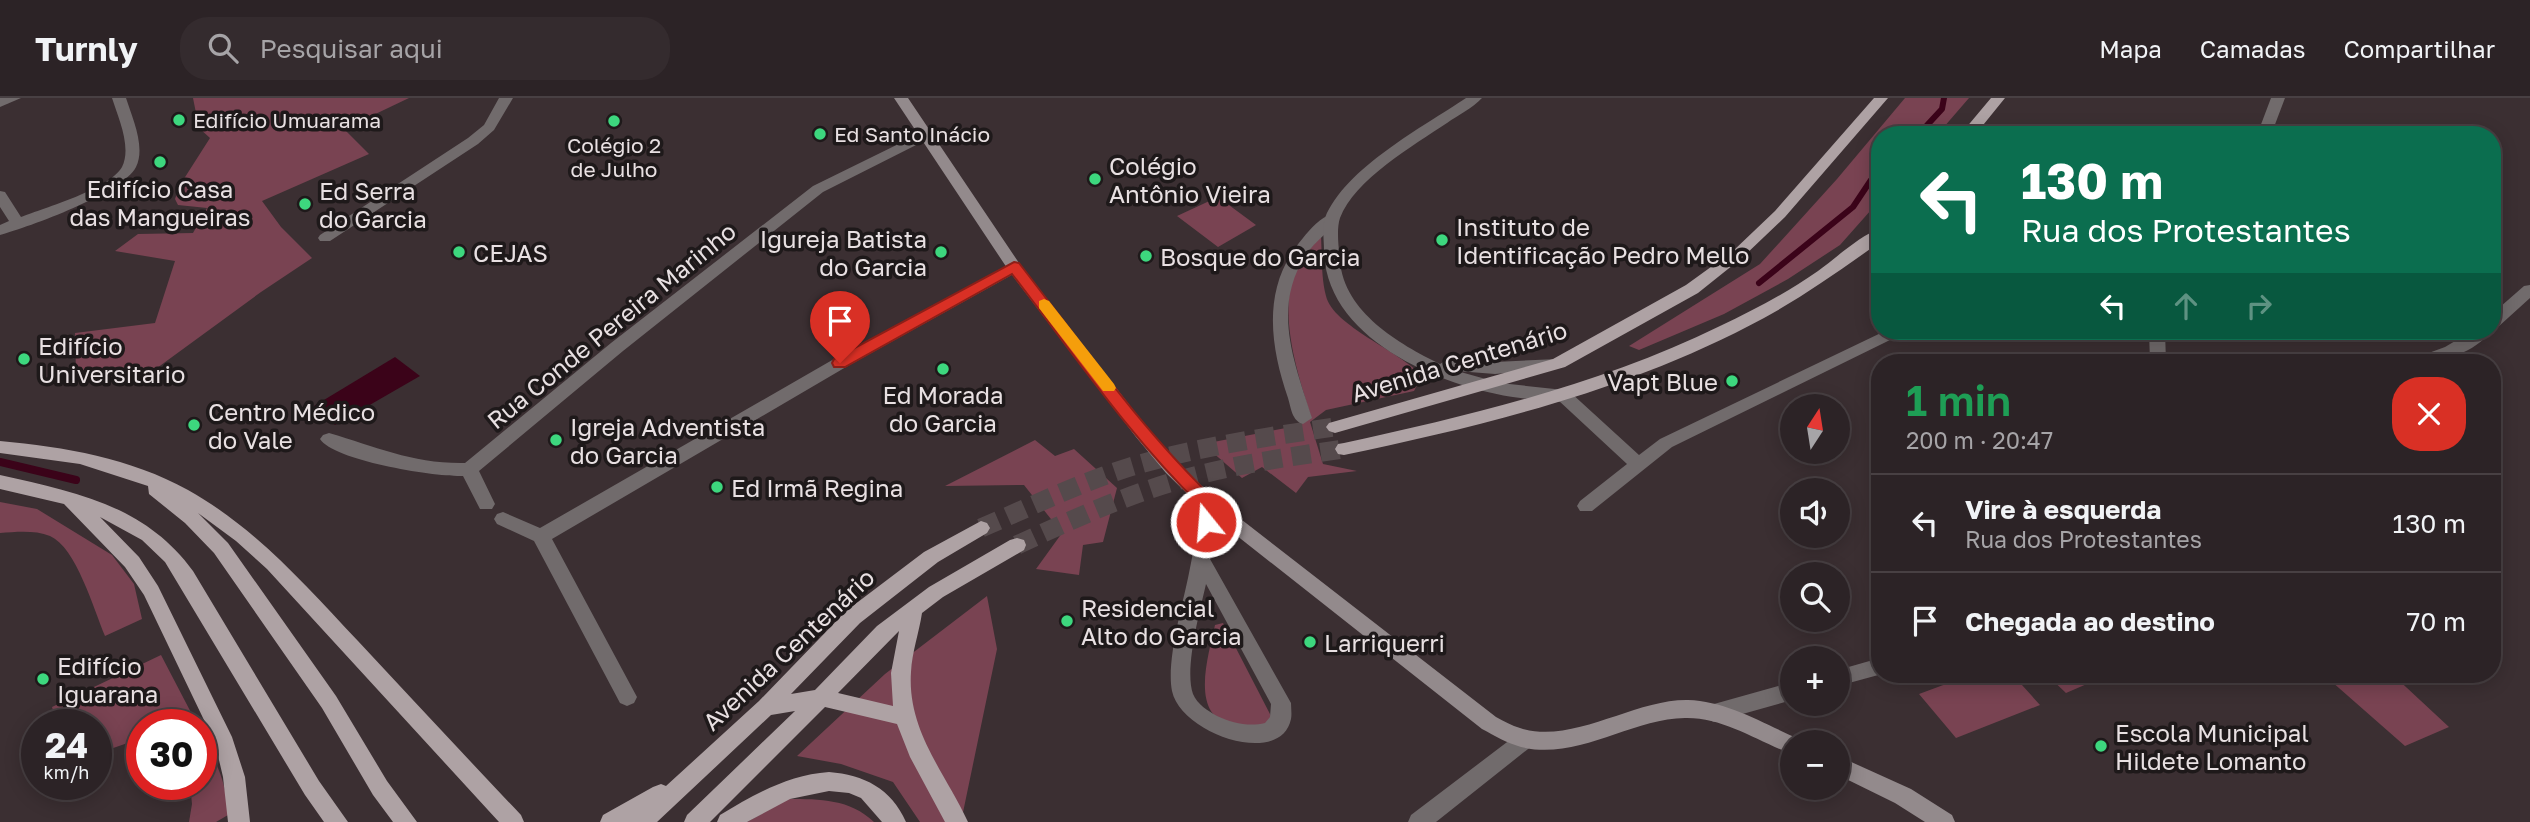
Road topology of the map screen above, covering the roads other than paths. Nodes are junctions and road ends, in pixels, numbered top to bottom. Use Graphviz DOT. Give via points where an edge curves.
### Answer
graph roads {
  1 [pos="14,98"];
  2 [pos="119,98"];
  3 [pos="506,98"];
  4 [pos="1475,98"];
  5 [pos="1881,98"];
  6 [pos="1998,98"];
  7 [pos="2278,98"];
  8 [pos="907,101"];
  9 [pos="0,103"];
  10 [pos="1975,126"];
  11 [pos="2267,126"];
  12 [pos="927,134"];
  13 [pos="0,195"];
  14 [pos="1332,219"];
  15 [pos="17,223"];
  16 [pos="0,230"];
  17 [pos="325,238"];
  18 [pos="1871,241"];
  19 [pos="1014,267"];
  20 [pos="2530,290"];
  21 [pos="2501,315"];
  22 [pos="1876,340"];
  23 [pos="2469,340"];
  24 [pos="2443,354"];
  25 [pos="1421,360"];
  26 [pos="1559,363"];
  27 [pos="1478,384"];
  28 [pos="1564,396"];
  29 [pos="1303,418"];
  30 [pos="1335,427"];
  31 [pos="329,439"];
  32 [pos="0,447"];
  33 [pos="1343,449"];
  34 [pos="1639,465"];
  35 [pos="468,469"];
  36 [pos="133,471"];
  37 [pos="0,482"];
  38 [pos="65,497"];
  39 [pos="486,504"];
  40 [pos="1209,504"];
  41 [pos="1586,506"];
  42 [pos="503,519"];
  43 [pos="981,528"];
  44 [pos="541,536"];
  45 [pos="1017,545"];
  46 [pos="1201,559"];
  47 [pos="913,610"];
  48 [pos="1871,669"];
  49 [pos="1850,675"];
  50 [pos="1780,694"];
  51 [pos="626,697"];
  52 [pos="821,698"];
  53 [pos="766,707"];
  54 [pos="1714,713"];
  55 [pos="904,717"];
  56 [pos="1526,739"];
  57 [pos="1780,740"];
  58 [pos="1850,771"];
  59 [pos="691,776"];
  60 [pos="239,822"];
  61 [pos="337,822"];
  62 [pos="406,822"];
  63 [pos="513,822"];
  64 [pos="611,822"];
  65 [pos="642,822"];
  66 [pos="695,822"];
  67 [pos="728,822"];
  68 [pos="895,822"];
  69 [pos="957,822"];
  70 [pos="1419,822"];
  71 [pos="1944,822"];
  1 -- 9 [label="street"];
  2 -- 15 [label="street" via="130,137 130,167 101,190"];
  3 -- 17 [label="street" via="489,127 473,141"];
  4 -- 14 [label="street" via="1390,157 1344,200"];
  5 -- 26 [label="main road, Avenida Centenário" via="1780,214 1738,254 1692,289"];
  6 -- 10 [label="main road"];
  7 -- 11 [label="street"];
  8 -- 12 [label="main road"];
  12 -- 19 [label="main road"];
  12 -- 35 [label="street, Rua Conde Pereira Marinho" via="818,189"];
  13 -- 15 [label="street"];
  14 -- 25 [label="street" via="1332,267 1356,315 1384,340"];
  14 -- 29 [label="street" via="1312,234 1297,254 1281,310 1280,341"];
  15 -- 16 [label="street"];
  18 -- 28 [label="main road" via="1770,308 1691,349"];
  19 -- 40 [label="main road" via="1142,433"];
  19 -- 44 [label="street"];
  20 -- 21 [label="street"];
  22 -- 34 [label="street" via="1694,427"];
  23 -- 24 [label="street"];
  25 -- 26 [label="street" via="1495,369"];
  25 -- 27 [label="street"];
  26 -- 27 [label="main road, Avenida Centenário"];
  27 -- 28 [label="street"];
  27 -- 30 [label="main road, Avenida Centenário"];
  28 -- 33 [label="main road"];
  28 -- 34 [label="street"];
  31 -- 35 [label="street" via="416,468"];
  32 -- 36 [label="main road" via="46,451"];
  34 -- 41 [label="street"];
  35 -- 39 [label="street"];
  36 -- 62 [label="main road" via="221,548"];
  36 -- 63 [label="main road" via="212,511 247,538"];
  37 -- 38 [label="main road"];
  38 -- 60 [label="main road" via="103,530 151,591 225,743"];
  38 -- 61 [label="main road" via="139,528 166,550"];
  40 -- 46 [label="street"];
  40 -- 56 [label="main road" via="1489,723"];
  42 -- 44 [label="street"];
  43 -- 53 [label="main road, Avenida Centenário" via="931,557 853,617"];
  44 -- 51 [label="street"];
  45 -- 47 [label="main road" via="959,577"];
  46 -- 46 [label="street" via="1182,670 1186,703 1209,723 1267,734 1281,721 1281,703"];
  47 -- 52 [label="main road" via="884,632"];
  47 -- 55 [label="main road" via="900,676"];
  48 -- 49 [label="street"];
  50 -- 54 [label="street"];
  52 -- 53 [label="main road"];
  52 -- 55 [label="main road"];
  52 -- 66 [label="main road"];
  53 -- 59 [label="main road, Avenida Centenário"];
  54 -- 56 [label="main road" via="1688,709 1661,712 1574,737"];
  54 -- 57 [label="main road"];
  55 -- 69 [label="main road"];
  56 -- 70 [label="street"];
  58 -- 71 [label="main road"];
  59 -- 64 [label="main road"];
  59 -- 65 [label="main road, Avenida Centenário"];
  67 -- 68 [label="main road" via="799,784 826,780 852,784 873,794"];
}
